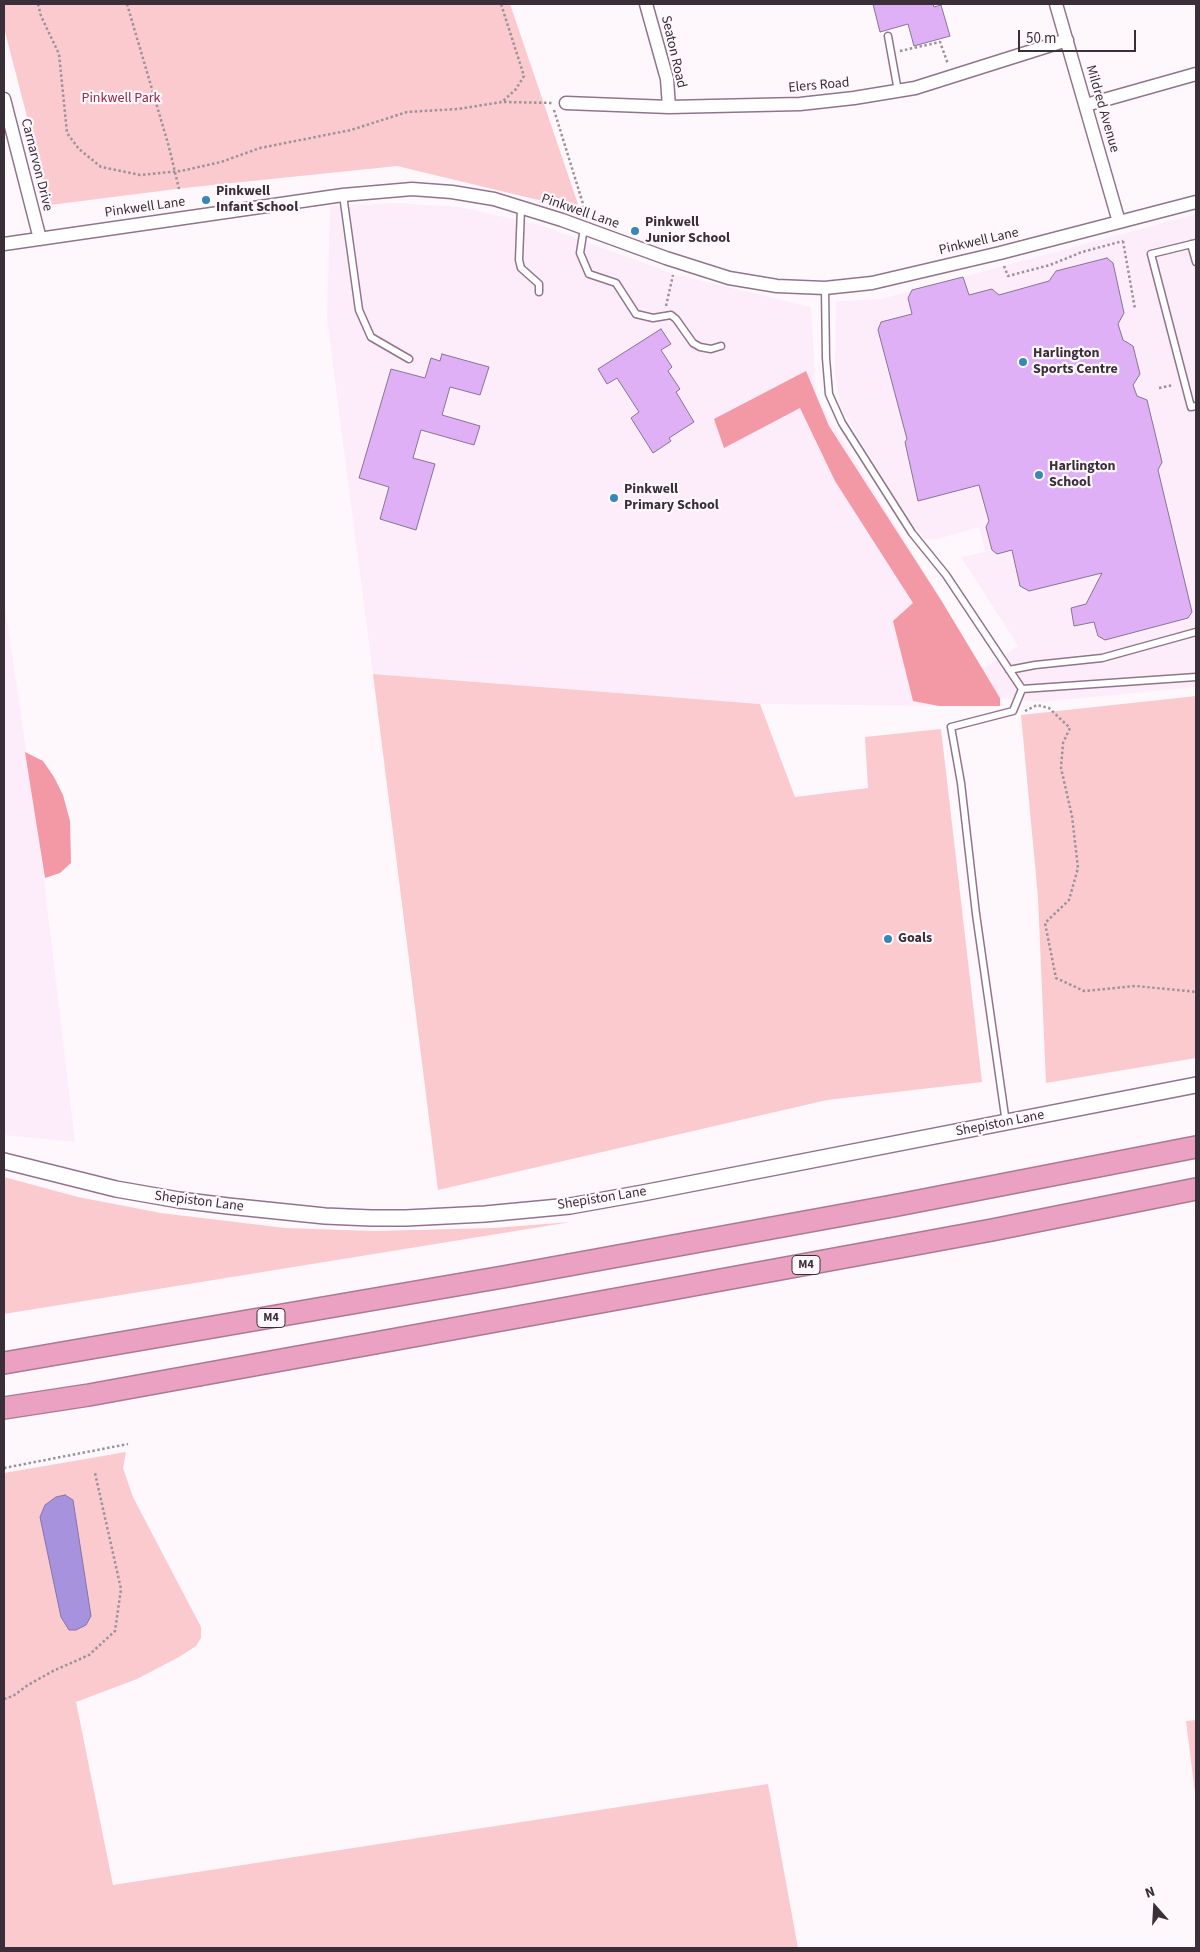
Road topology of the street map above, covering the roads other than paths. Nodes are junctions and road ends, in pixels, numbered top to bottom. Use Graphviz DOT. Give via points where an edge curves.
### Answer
graph roads {
  1 [pos="646,4"];
  2 [pos="1056,4"];
  3 [pos="888,36"];
  4 [pos="1066,40"];
  5 [pos="1196,74"];
  6 [pos="898,91"];
  7 [pos="4,99"];
  8 [pos="560,103"];
  9 [pos="1086,105"];
  10 [pos="669,108"];
  11 [pos="343,195"];
  12 [pos="1196,202"];
  13 [pos="521,208"];
  14 [pos="1120,222"];
  15 [pos="580,227"];
  16 [pos="40,239"];
  17 [pos="4,244"];
  18 [pos="1194,244"];
  19 [pos="1196,262"];
  20 [pos="825,288"];
  21 [pos="539,292"];
  22 [pos="721,346"];
  23 [pos="409,358"];
  24 [pos="1196,406"];
  25 [pos="1196,632"];
  26 [pos="1009,670"];
  27 [pos="1196,677"];
  28 [pos="1022,689"];
  29 [pos="1196,1085"];
  30 [pos="1006,1123"];
  31 [pos="1196,1147"];
  32 [pos="4,1161"];
  33 [pos="1196,1189"];
  34 [pos="4,1358"];
  35 [pos="39,1358"];
  36 [pos="4,1363"];
  37 [pos="4,1408"];
  1 -- 10 [label="street, Seaton Road" via="667,79"];
  2 -- 4 [label="street, Mildred Avenue"];
  3 -- 6 [label="lane"];
  4 -- 6 [label="street, Elers Road"];
  4 -- 9 [label="street, Mildred Avenue"];
  5 -- 9 [label="street"];
  6 -- 10 [label="street, Elers Road" via="800,104"];
  7 -- 16 [label="street, Carnarvon Drive"];
  8 -- 10 [label="street, Elers Road"];
  9 -- 14 [label="street, Mildred Avenue"];
  11 -- 13 [label="street, Pinkwell Lane" via="412,190 452,192 494,199"];
  11 -- 16 [label="street, Pinkwell Lane"];
  11 -- 23 [label="lane" via="359,310 371,337"];
  12 -- 14 [label="street, Pinkwell Lane"];
  13 -- 15 [label="street, Pinkwell Lane"];
  13 -- 21 [label="lane" via="519,260 521,268 539,284"];
  14 -- 20 [label="street, Pinkwell Lane" via="872,283"];
  15 -- 20 [label="street, Pinkwell Lane" via="708,272 750,282"];
  15 -- 22 [label="lane" via="580,253 589,274 616,283 636,314 653,318 671,315 692,343 711,349"];
  16 -- 17 [label="street, Pinkwell Lane"];
  18 -- 19 [label="lane"];
  18 -- 24 [label="lane" via="1151,254 1191,407"];
  20 -- 26 [label="lane" via="829,394 842,423 912,533 946,575"];
  25 -- 26 [label="lane" via="1102,658"];
  26 -- 28 [label="lane"];
  27 -- 28 [label="lane"];
  28 -- 30 [label="lane" via="1013,711 951,727"];
  29 -- 30 [label="street, Shepiston Lane"];
  30 -- 32 [label="street, Shepiston Lane" via="570,1206 406,1218 325,1216 179,1200 116,1190"];
  31 -- 35 [label="highway, M4" via="504,1277"];
  33 -- 37 [label="highway, M4" via="650,1293"];
  34 -- 35 [label="highway, M4"];
  35 -- 36 [label="highway, M4"];
}
